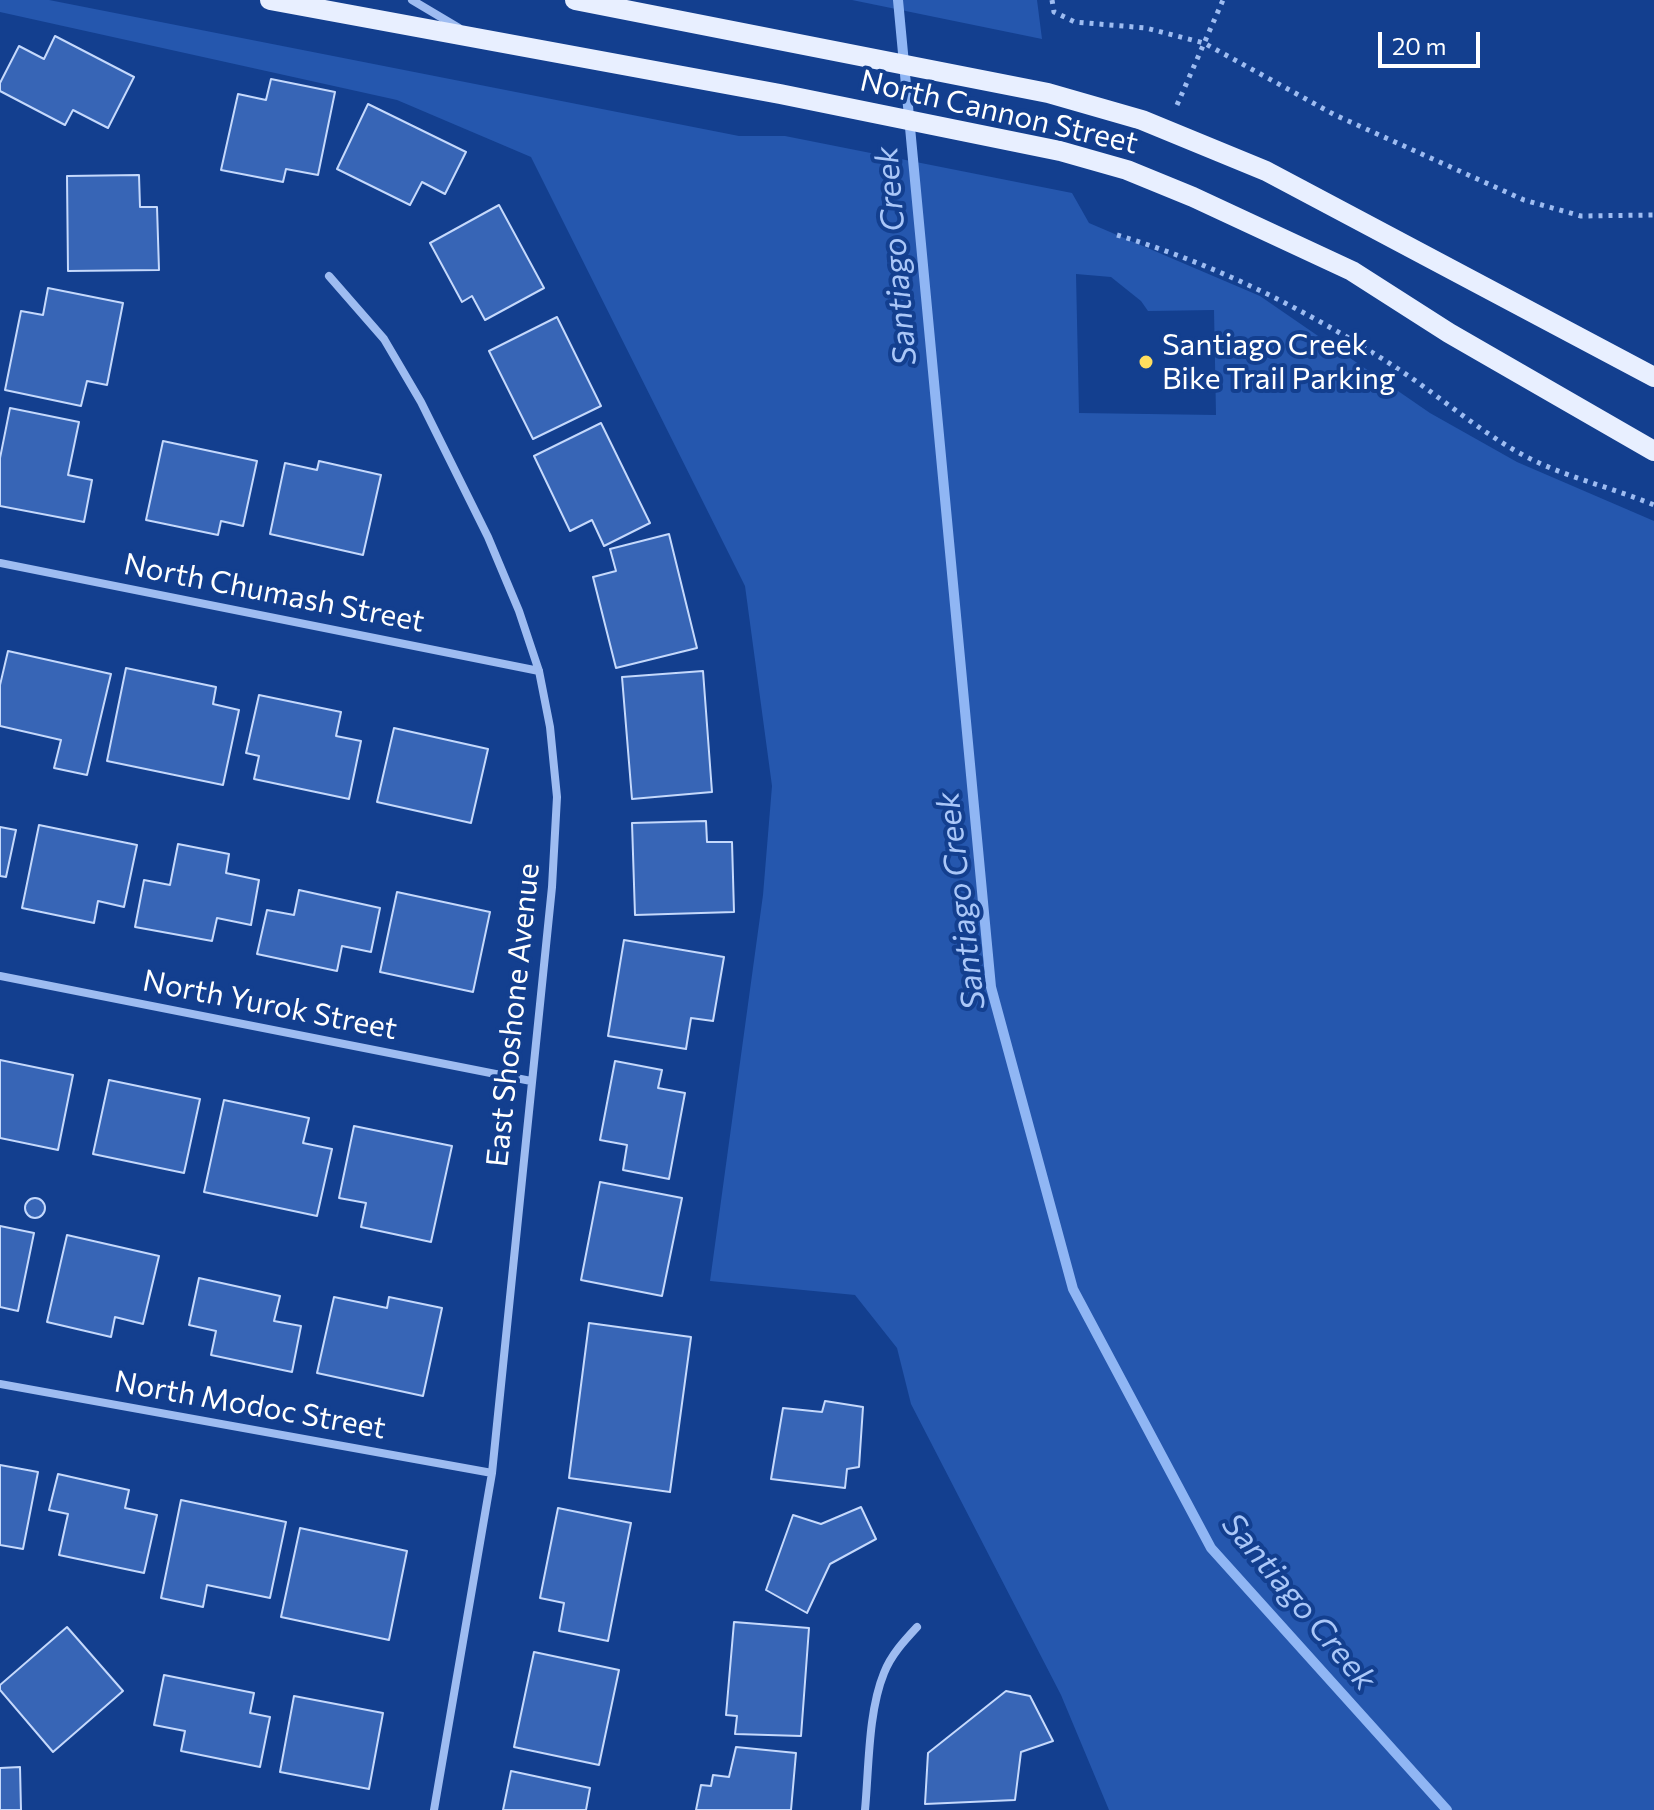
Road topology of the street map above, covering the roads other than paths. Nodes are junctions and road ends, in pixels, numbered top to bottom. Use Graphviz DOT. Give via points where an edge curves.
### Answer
graph roads {
  1 [pos="270,0"];
  2 [pos="412,0"];
  3 [pos="575,0"];
  4 [pos="474,36"];
  5 [pos="329,276"];
  6 [pos="1654,377"];
  7 [pos="1654,451"];
  8 [pos="0,563"];
  9 [pos="539,671"];
  10 [pos="0,976"];
  11 [pos="531,1081"];
  12 [pos="0,1384"];
  13 [pos="492,1473"];
  14 [pos="917,1627"];
  15 [pos="434,1810"];
  16 [pos="865,1810"];
  1 -- 4 [label="main road, North Cannon Street"];
  2 -- 4 [label="street"];
  3 -- 6 [label="main road, North Cannon Street" via="1048,93 1168,129 1279,177"];
  4 -- 7 [label="main road, North Cannon Street" via="1060,151 1127,170 1352,271"];
  5 -- 9 [label="street, East Shoshone Avenue" via="384,339 421,402 488,537"];
  8 -- 9 [label="street, North Chumash Street"];
  9 -- 11 [label="street, East Shoshone Avenue" via="557,797"];
  10 -- 11 [label="street, North Yurok Street"];
  11 -- 13 [label="street, East Shoshone Avenue"];
  12 -- 13 [label="street, North Modoc Street"];
  13 -- 15 [label="street, East Shoshone Avenue"];
  14 -- 16 [label="street" via="884,1673"];
}
